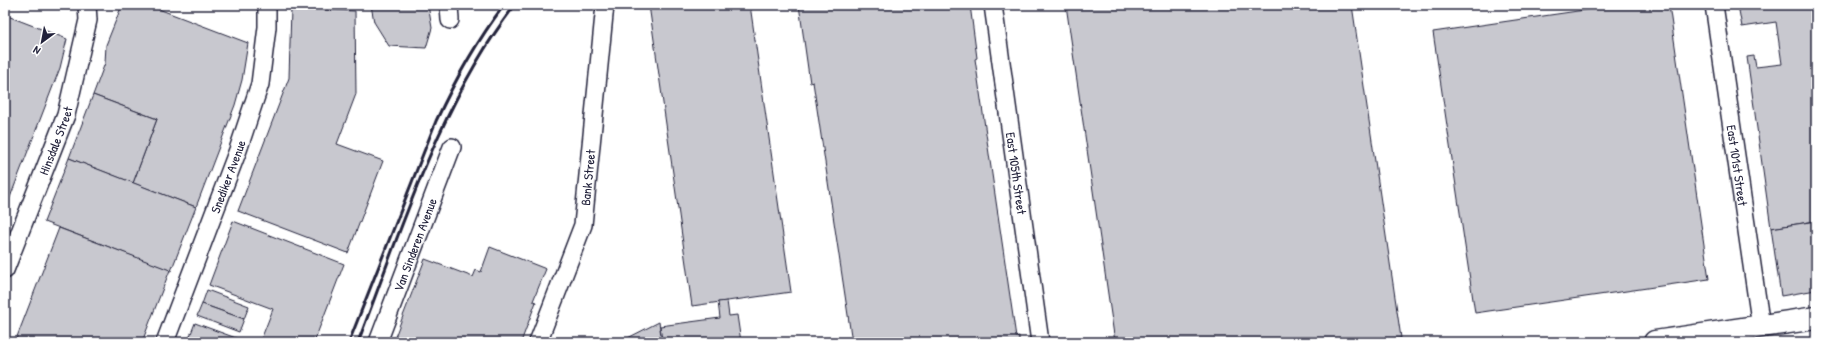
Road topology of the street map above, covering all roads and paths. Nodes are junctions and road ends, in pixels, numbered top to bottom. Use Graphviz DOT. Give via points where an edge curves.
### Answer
graph roads {
  1 [pos="87,5"];
  2 [pos="267,5"];
  3 [pos="605,5"];
  4 [pos="993,5"];
  5 [pos="1714,5"];
  6 [pos="452,147"];
  7 [pos="5,270"];
  8 [pos="1816,318"];
  9 [pos="1761,326"];
  10 [pos="165,342"];
  11 [pos="378,342"];
  12 [pos="538,342"];
  13 [pos="1040,342"];
  14 [pos="1655,342"];
  1 -- 7 [label="street, Hinsdale Street" via="88,20 66,115"];
  2 -- 10 [label="street, Snediker Avenue" via="260,84 238,150"];
  3 -- 12 [label="street, Bank Street" via="583,225"];
  4 -- 13 [label="street, East 105th Street"];
  5 -- 9 [label="street, East 101st Street"];
  6 -- 11 [label="street, Van Sinderen Avenue"];
  8 -- 9 [label="main road"];
  9 -- 14 [label="main road"];
}
